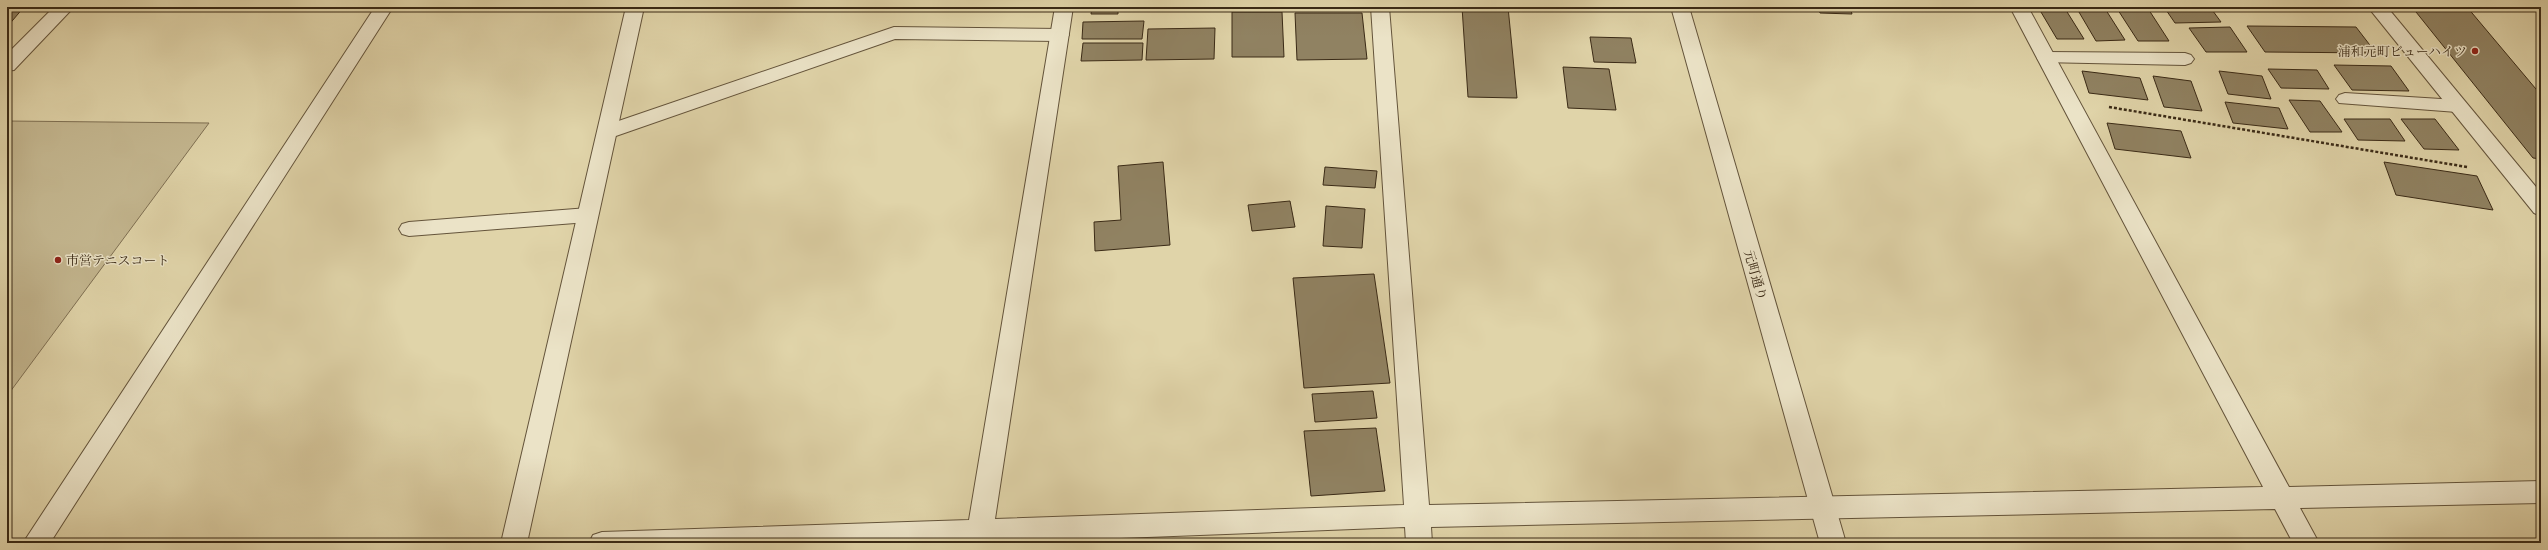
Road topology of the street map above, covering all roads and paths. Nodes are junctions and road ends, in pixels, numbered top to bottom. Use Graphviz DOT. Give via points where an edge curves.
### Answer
graph roads {
  1 [pos="65,7"];
  2 [pos="384,7"];
  3 [pos="635,7"];
  4 [pos="1064,7"];
  5 [pos="1380,7"];
  6 [pos="1680,7"];
  7 [pos="2019,7"];
  8 [pos="2377,7"];
  9 [pos="1060,35"];
  10 [pos="2046,58"];
  11 [pos="2185,59"];
  12 [pos="7,65"];
  13 [pos="2345,99"];
  14 [pos="2069,101"];
  15 [pos="2457,106"];
  16 [pos="607,132"];
  17 [pos="2514,175"];
  18 [pos="2541,208"];
  19 [pos="588,215"];
  20 [pos="409,229"];
  21 [pos="2541,492"];
  22 [pos="2282,498"];
  23 [pos="1822,508"];
  24 [pos="1417,516"];
  25 [pos="979,536"];
  26 [pos="36,543"];
  27 [pos="514,543"];
  28 [pos="602,543"];
  29 [pos="1419,543"];
  30 [pos="1833,543"];
  31 [pos="2306,543"];
  1 -- 12 [label="street"];
  2 -- 26 [label="street"];
  3 -- 16 [label="street"];
  4 -- 9 [label="street"];
  5 -- 24 [label="street"];
  6 -- 23 [label="street, 元町通り"];
  7 -- 10 [label="street"];
  8 -- 15 [label="street"];
  9 -- 16 [label="lane" via="894,33"];
  9 -- 25 [label="street"];
  10 -- 11 [label="lane"];
  10 -- 14 [label="street"];
  13 -- 15 [label="lane"];
  14 -- 17 [label="path"];
  14 -- 22 [label="street"];
  15 -- 17 [label="street"];
  16 -- 19 [label="street"];
  17 -- 18 [label="street"];
  19 -- 20 [label="lane"];
  19 -- 27 [label="street"];
  21 -- 22 [label="street"];
  22 -- 23 [label="street"];
  22 -- 31 [label="street"];
  23 -- 24 [label="street"];
  23 -- 30 [label="street, 元町通り"];
  24 -- 25 [label="street"];
  24 -- 29 [label="street"];
  25 -- 28 [label="street"];
}
